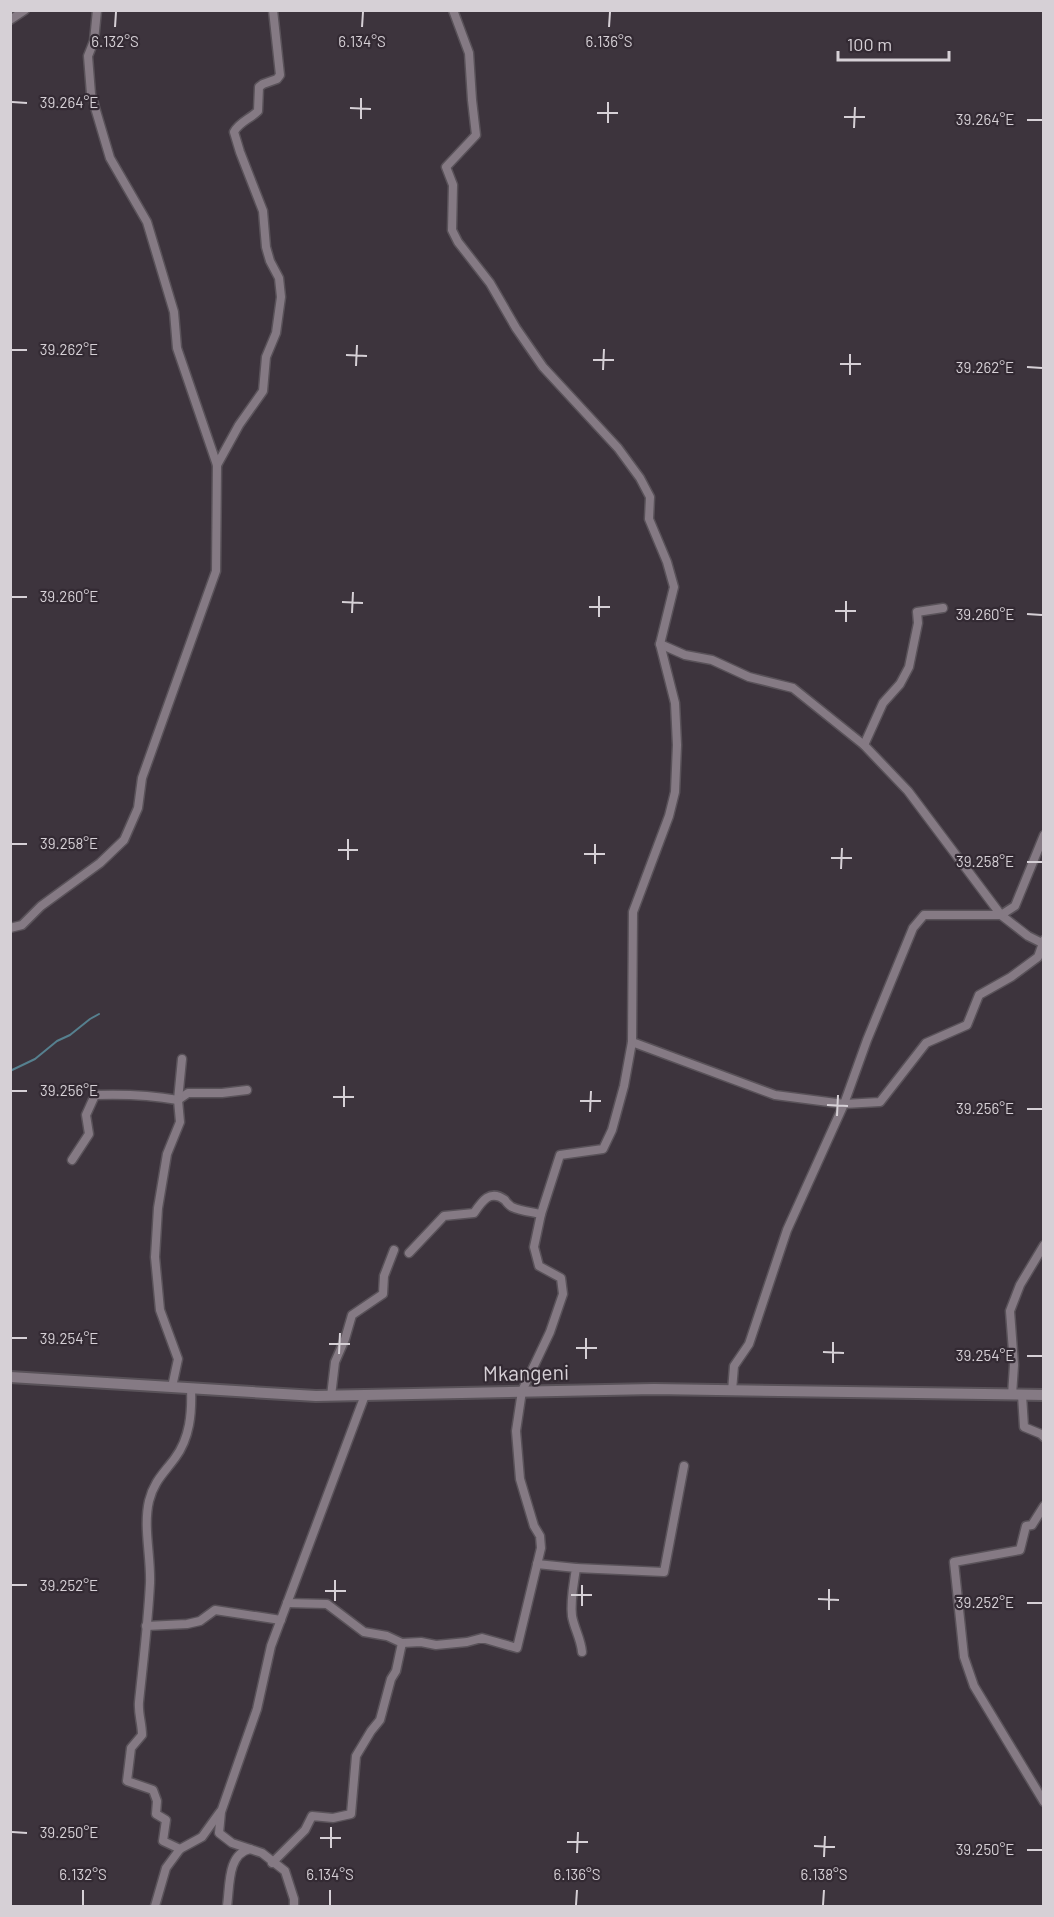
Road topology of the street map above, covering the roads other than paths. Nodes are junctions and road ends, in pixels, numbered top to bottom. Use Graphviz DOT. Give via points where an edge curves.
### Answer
graph roads {
  1 [pos="25,10"];
  2 [pos="97,10"];
  3 [pos="273,10"];
  4 [pos="453,10"];
  5 [pos="10,20"];
  6 [pos="217,465"];
  7 [pos="943,608"];
  8 [pos="660,644"];
  9 [pos="864,745"];
  10 [pos="1044,836"];
  11 [pos="1001,915"];
  12 [pos="10,928"];
  13 [pos="1043,942"];
  14 [pos="632,1042"];
  15 [pos="182,1059"];
  16 [pos="247,1090"];
  17 [pos="178,1100"];
  18 [pos="844,1104"];
  19 [pos="72,1160"];
  20 [pos="541,1214"];
  21 [pos="1044,1245"];
  22 [pos="394,1250"];
  23 [pos="409,1253"];
  24 [pos="10,1377"];
  25 [pos="172,1387"];
  26 [pos="191,1388"];
  27 [pos="732,1390"];
  28 [pos="522,1391"];
  29 [pos="365,1395"];
  30 [pos="1017,1395"];
  31 [pos="1044,1395"];
  32 [pos="331,1396"];
  33 [pos="1044,1437"];
  34 [pos="684,1466"];
  35 [pos="1044,1506"];
  36 [pos="537,1564"];
  37 [pos="576,1568"];
  38 [pos="287,1603"];
  39 [pos="281,1620"];
  40 [pos="146,1626"];
  41 [pos="402,1642"];
  42 [pos="582,1652"];
  43 [pos="1044,1802"];
  44 [pos="221,1812"];
  45 [pos="180,1849"];
  46 [pos="250,1849"];
  47 [pos="272,1863"];
  48 [pos="155,1906"];
  49 [pos="227,1906"];
  50 [pos="294,1906"];
  1 -- 5 [label="street"];
  2 -- 6 [label="street" via="94,41 88,56 91,94 110,158 147,222 174,312 177,348"];
  3 -- 6 [label="street" via="280,75 259,87 258,111 237,125 234,132 264,211 266,247 279,278 281,297 276,333 266,357 263,391"];
  4 -- 8 [label="street" via="470,53 476,135 446,167 453,185 452,230 543,367 618,448 650,497 649,519 674,587"];
  6 -- 12 [label="street" via="216,571 142,778 138,808 124,840 22,925"];
  7 -- 9 [label="street" via="917,612 909,667 882,703"];
  8 -- 9 [label="street" via="685,655 712,660 749,677 793,688"];
  8 -- 14 [label="street" via="675,703 675,792 633,912"];
  9 -- 11 [label="street" via="908,792"];
  10 -- 11 [label="street" via="1015,906"];
  11 -- 13 [label="street" via="1028,936"];
  11 -- 18 [label="street" via="924,915 913,928"];
  13 -- 18 [label="street" via="1038,957 979,995 967,1025 926,1043 879,1101"];
  14 -- 18 [label="street" via="775,1095"];
  14 -- 20 [label="street" via="624,1086 603,1149 560,1155"];
  15 -- 17 [label="street"];
  16 -- 17 [label="street" via="188,1093"];
  17 -- 19 [label="street" via="131,1094 95,1095 86,1115 89,1134"];
  17 -- 25 [label="street" via="180,1122 167,1154 158,1208 156,1257 160,1310 178,1359"];
  18 -- 27 [label="street" via="787,1230 749,1344 734,1366"];
  20 -- 23 [label="street" via="511,1207 496,1196 484,1198 474,1213 444,1215"];
  20 -- 28 [label="street" via="534,1247 539,1266 561,1278 563,1294"];
  21 -- 30 [label="street" via="1020,1285 1010,1311"];
  22 -- 32 [label="street" via="384,1276 383,1294 352,1315 335,1362"];
  24 -- 25 [label="street, Mkangeni"];
  25 -- 26 [label="street, Mkangeni"];
  26 -- 32 [label="street, Mkangeni"];
  26 -- 40 [label="street" via="189,1428 182,1447 156,1482 149,1501"];
  27 -- 28 [label="street, Mkangeni"];
  27 -- 30 [label="street, Mkangeni"];
  28 -- 29 [label="street, Mkangeni"];
  28 -- 36 [label="street" via="516,1431 520,1479 540,1536"];
  29 -- 32 [label="street, Mkangeni"];
  29 -- 38 [label="street"];
  30 -- 31 [label="street, Mkangeni"];
  30 -- 33 [label="street" via="1024,1427"];
  34 -- 37 [label="street" via="664,1572"];
  35 -- 43 [label="street" via="1032,1525 1026,1526 1020,1550 954,1562 964,1657 974,1686"];
  36 -- 37 [label="street"];
  36 -- 41 [label="street" via="517,1648 482,1638 436,1645"];
  37 -- 42 [label="street" via="572,1616"];
  38 -- 39 [label="street"];
  38 -- 41 [label="street" via="327,1604 364,1632"];
  39 -- 40 [label="street" via="215,1610 200,1621"];
  39 -- 44 [label="street" via="257,1709"];
  40 -- 45 [label="street" via="138,1715 142,1735 131,1748 127,1781 153,1790 156,1814 166,1820 163,1841"];
  41 -- 47 [label="street" via="380,1720 356,1756 351,1814 333,1818 312,1816 305,1830"];
  44 -- 45 [label="street" via="202,1836"];
  44 -- 46 [label="street" via="219,1833"];
  45 -- 48 [label="street" via="166,1868"];
  46 -- 47 [label="street" via="262,1853"];
  46 -- 49 [label="street" via="235,1858"];
  47 -- 50 [label="street" via="285,1871"];
}
